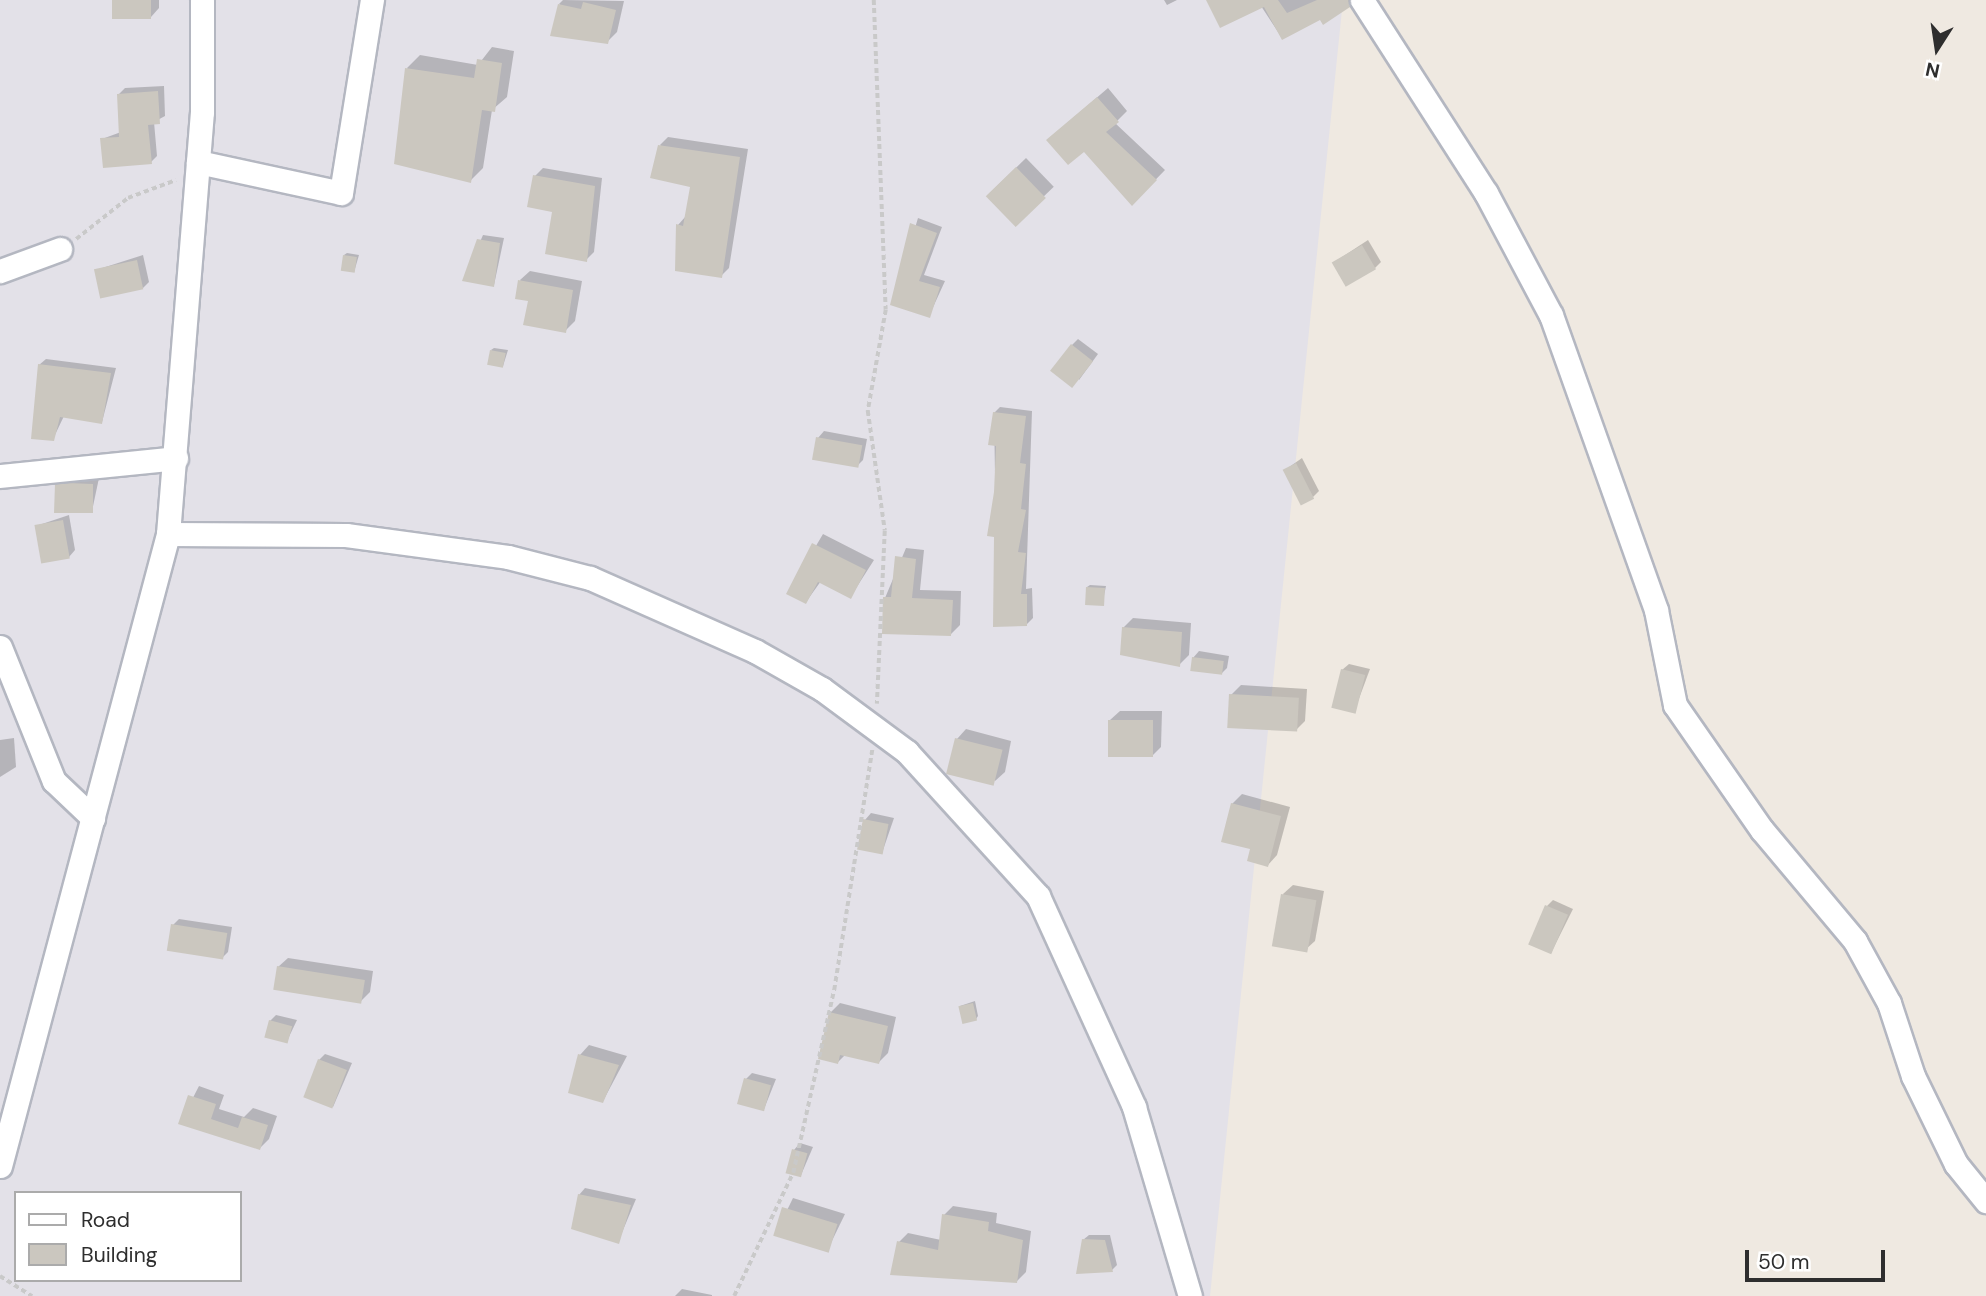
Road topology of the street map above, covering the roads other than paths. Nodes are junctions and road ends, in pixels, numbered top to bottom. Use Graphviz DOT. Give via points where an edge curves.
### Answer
graph roads {
  1 [pos="202,0"];
  2 [pos="372,0"];
  3 [pos="1362,0"];
  4 [pos="197,166"];
  5 [pos="60,249"];
  6 [pos="0,271"];
  7 [pos="176,458"];
  8 [pos="0,476"];
  9 [pos="168,534"];
  10 [pos="0,646"];
  11 [pos="93,818"];
  12 [pos="0,1166"];
  13 [pos="1986,1201"];
  14 [pos="1191,1296"];
  1 -- 4 [label="street"];
  2 -- 4 [label="street" via="341,193"];
  3 -- 13 [label="street" via="1486,192 1551,315 1656,610 1675,705 1762,830 1855,941 1889,1003 1913,1076 1956,1164"];
  4 -- 7 [label="street"];
  5 -- 6 [label="street"];
  7 -- 8 [label="street"];
  7 -- 9 [label="street"];
  9 -- 11 [label="street"];
  9 -- 14 [label="street" via="346,535 548,566 719,633 822,689 925,768 1038,895 1134,1107"];
  10 -- 11 [label="street" via="54,781"];
  11 -- 12 [label="street"];
}
